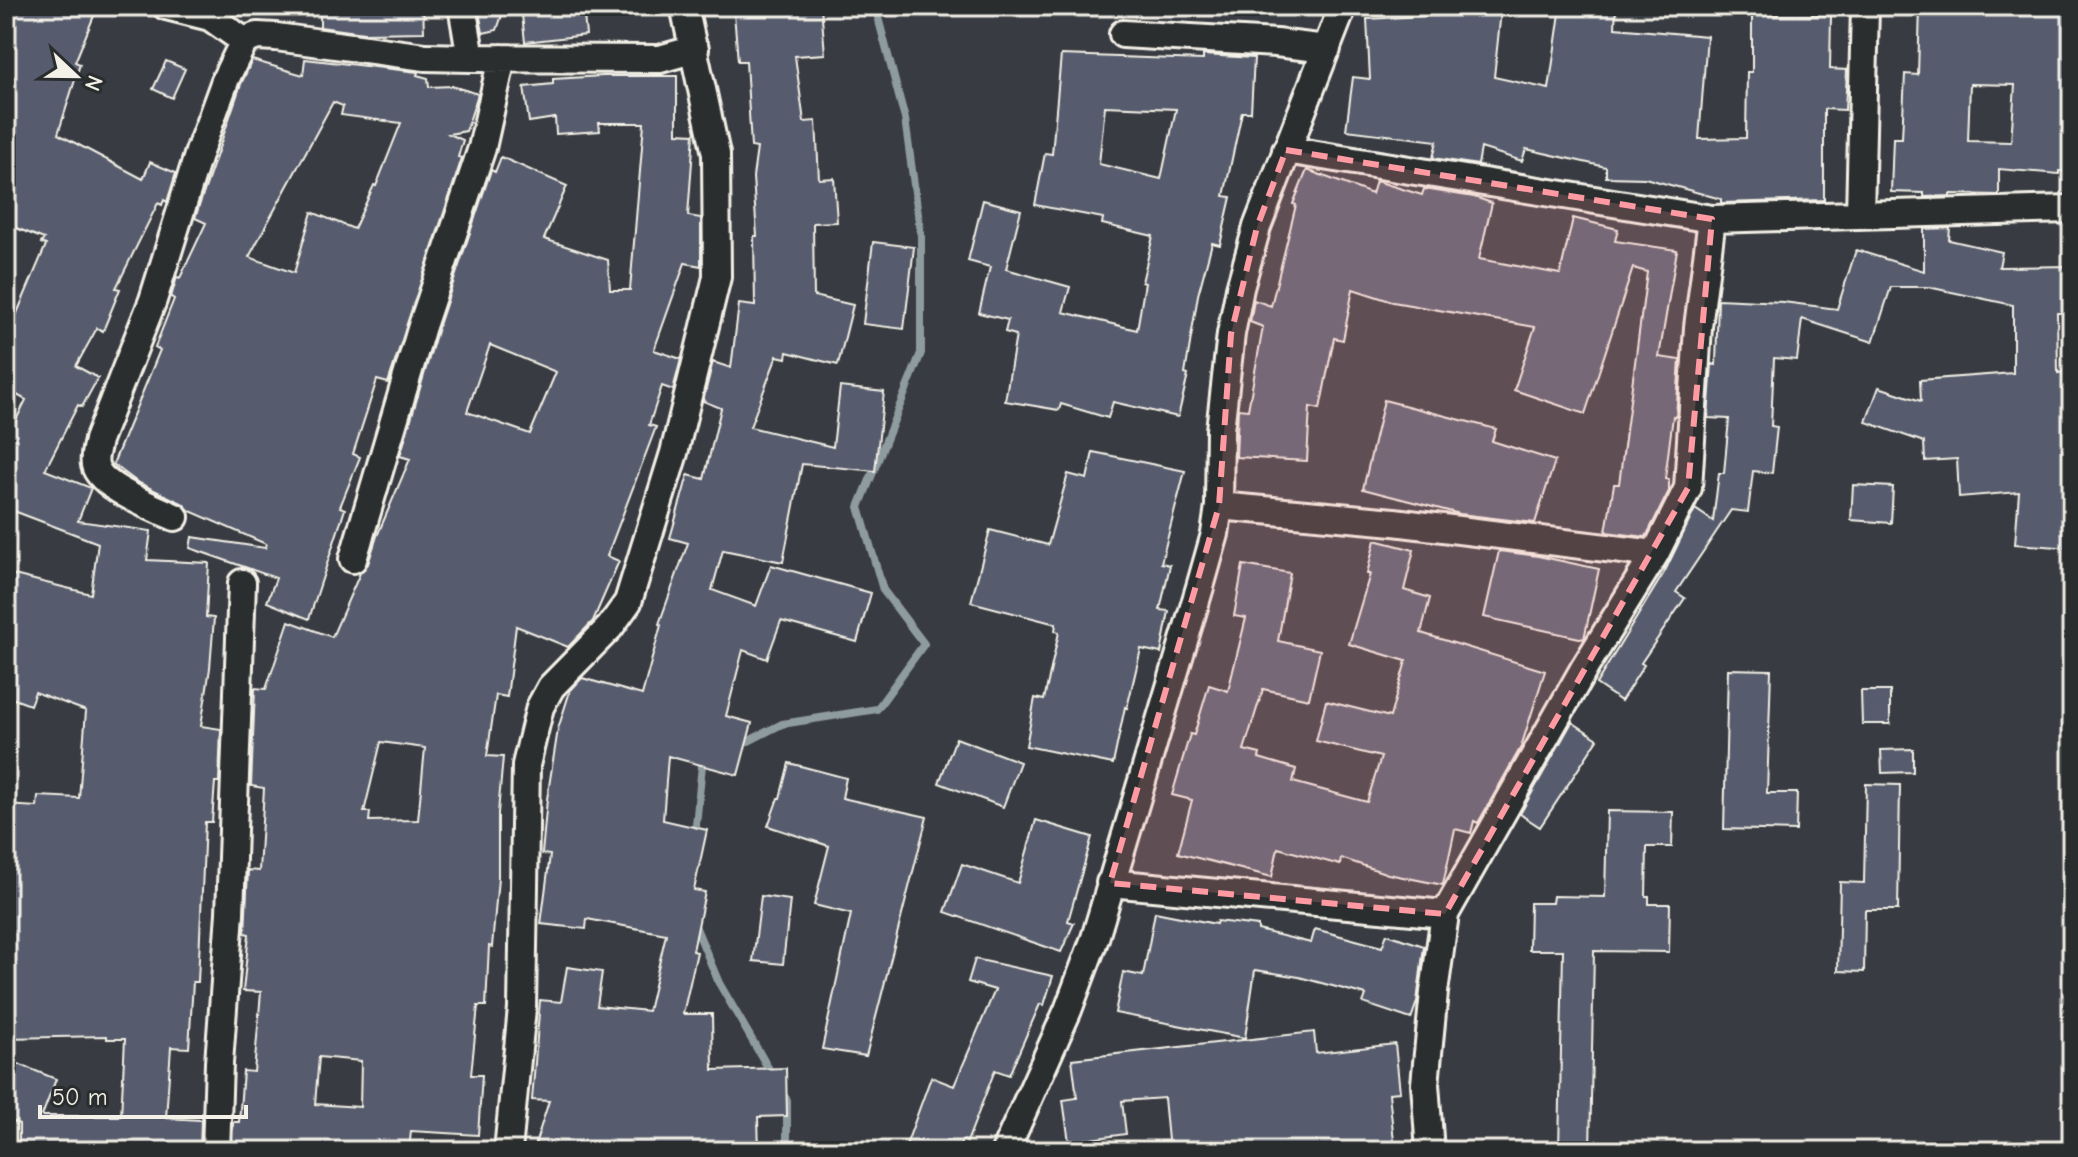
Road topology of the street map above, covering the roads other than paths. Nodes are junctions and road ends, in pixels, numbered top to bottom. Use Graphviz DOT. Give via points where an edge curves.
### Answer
graph roads {
  1 [pos="166,6"];
  2 [pos="462,6"];
  3 [pos="684,6"];
  4 [pos="1343,6"];
  5 [pos="1865,6"];
  6 [pos="1123,34"];
  7 [pos="244,41"];
  8 [pos="695,49"];
  9 [pos="1327,49"];
  10 [pos="471,58"];
  11 [pos="502,58"];
  12 [pos="1286,150"];
  13 [pos="2072,209"];
  14 [pos="1860,215"];
  15 [pos="1712,219"];
  16 [pos="1219,506"];
  17 [pos="175,517"];
  18 [pos="1655,554"];
  19 [pos="353,559"];
  20 [pos="242,583"];
  21 [pos="1110,883"];
  22 [pos="1445,914"];
  23 [pos="216,1151"];
  24 [pos="508,1151"];
  25 [pos="1005,1151"];
  26 [pos="1430,1151"];
  1 -- 7 [label="street" via="210,17"];
  2 -- 10 [label="street"];
  3 -- 8 [label="street"];
  4 -- 9 [label="street"];
  5 -- 14 [label="street"];
  6 -- 9 [label="street"];
  7 -- 10 [label="street" via="276,37"];
  7 -- 17 [label="street" via="199,152 153,300 95,454 101,476"];
  8 -- 11 [label="street" via="660,59"];
  8 -- 24 [label="street" via="716,154 717,277 674,453 628,602 551,687 540,707 526,765 522,1008"];
  9 -- 12 [label="street"];
  10 -- 11 [label="street"];
  11 -- 19 [label="street" via="482,148"];
  12 -- 15 [label="street"];
  12 -- 16 [label="street" via="1257,227 1231,334 1220,430"];
  13 -- 14 [label="street"];
  14 -- 15 [label="street"];
  15 -- 18 [label="street" via="1698,327 1688,488"];
  16 -- 18 [label="street"];
  16 -- 21 [label="street" via="1200,587"];
  18 -- 22 [label="street"];
  20 -- 23 [label="street"];
  21 -- 22 [label="street"];
  21 -- 25 [label="street" via="1068,1010"];
  22 -- 26 [label="street" via="1425,1084"];
}
